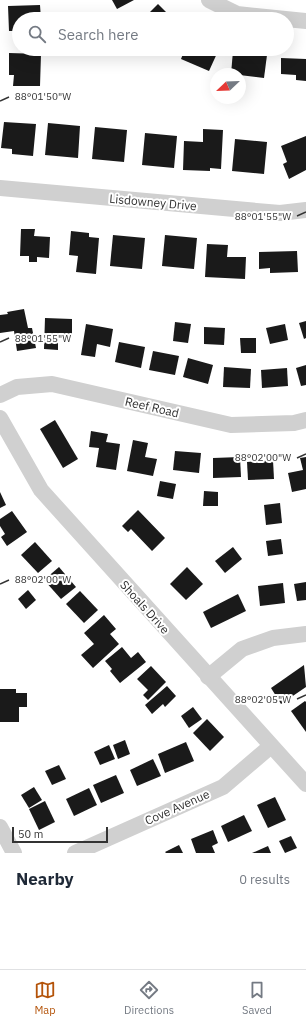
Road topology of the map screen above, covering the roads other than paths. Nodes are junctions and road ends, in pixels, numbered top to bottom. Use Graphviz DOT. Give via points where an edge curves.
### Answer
graph roads {
  1 [pos="209,0"];
  2 [pos="233,12"];
  3 [pos="294,20"];
  4 [pos="306,21"];
  5 [pos="0,188"];
  6 [pos="306,210"];
  7 [pos="0,395"];
  8 [pos="0,418"];
  9 [pos="306,420"];
  10 [pos="306,634"];
  11 [pos="208,677"];
  12 [pos="270,746"];
  13 [pos="306,784"];
  14 [pos="0,827"];
  15 [pos="14,853"];
  16 [pos="75,853"];
  1 -- 2 [label="street"];
  3 -- 4 [label="street"];
  5 -- 6 [label="street, Lisdowney Drive" via="280,213"];
  7 -- 9 [label="street, Reef Road" via="17,387 52,384 231,425 294,423"];
  8 -- 11 [label="street, Shoals Drive" via="41,490"];
  10 -- 11 [label="street" via="273,638 242,649"];
  11 -- 12 [label="street, Shoals Drive"];
  12 -- 13 [label="street, Shoals Drive"];
  12 -- 16 [label="street, Cove Avenue" via="222,787"];
  14 -- 15 [label="street"];
}
